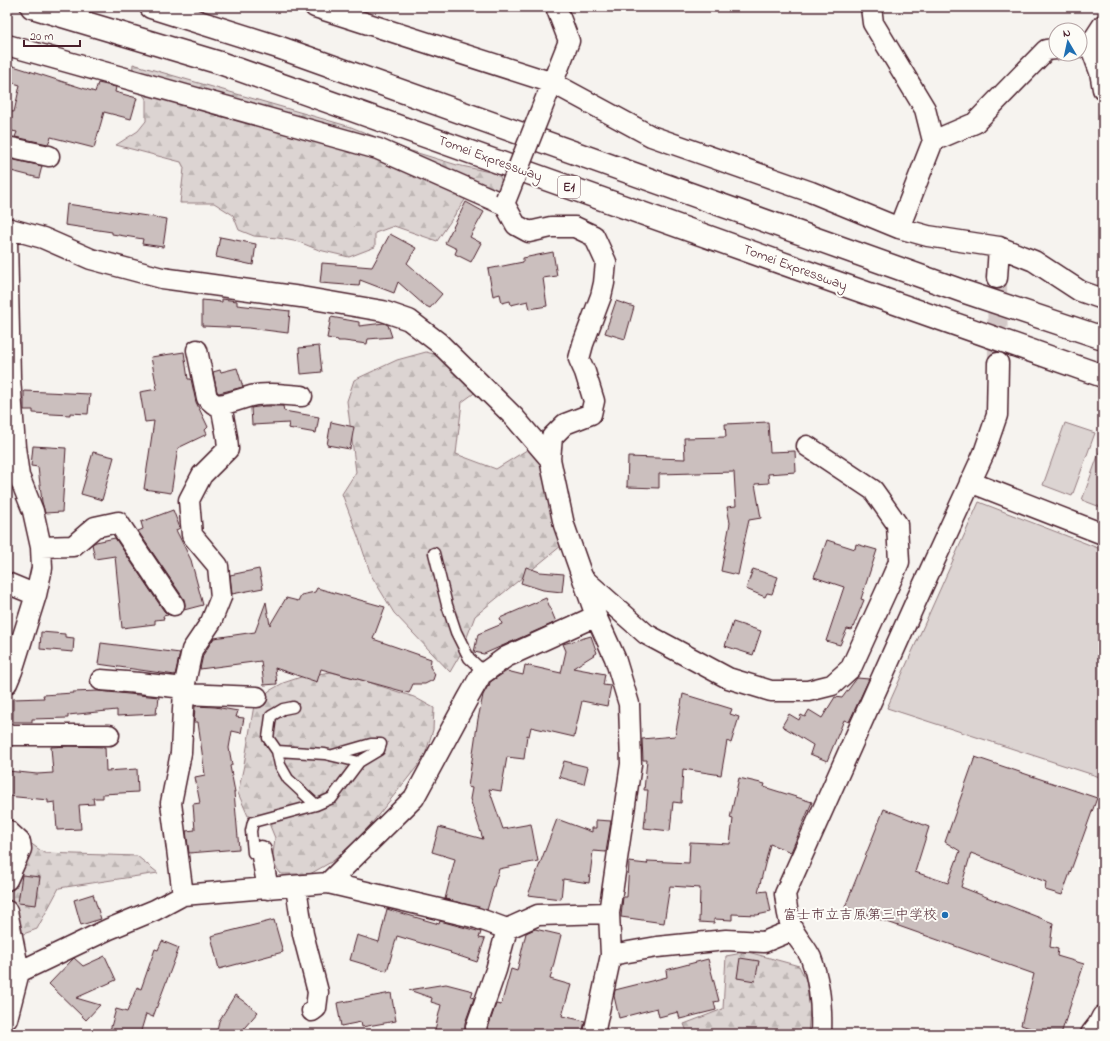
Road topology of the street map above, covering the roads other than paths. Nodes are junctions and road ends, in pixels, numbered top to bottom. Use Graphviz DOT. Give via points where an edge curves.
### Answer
graph roads {
  1 [pos="32,7"];
  2 [pos="151,7"];
  3 [pos="315,7"];
  4 [pos="556,7"];
  5 [pos="871,7"];
  6 [pos="1103,25"];
  7 [pos="1088,42"];
  8 [pos="7,45"];
  9 [pos="1048,50"];
  10 [pos="1088,51"];
  11 [pos="1103,89"];
  12 [pos="549,90"];
  13 [pos="932,141"];
  14 [pos="7,147"];
  15 [pos="49,156"];
  16 [pos="505,202"];
  17 [pos="7,228"];
  18 [pos="898,228"];
  19 [pos="7,239"];
  20 [pos="999,247"];
  21 [pos="997,278"];
  22 [pos="1103,299"];
  23 [pos="1103,338"];
  24 [pos="197,350"];
  25 [pos="998,363"];
  26 [pos="1103,376"];
  27 [pos="302,396"];
  28 [pos="221,404"];
  29 [pos="807,446"];
  30 [pos="550,459"];
  31 [pos="13,476"];
  32 [pos="970,482"];
  33 [pos="1103,534"];
  34 [pos="40,547"];
  35 [pos="434,553"];
  36 [pos="584,579"];
  37 [pos="7,583"];
  38 [pos="36,595"];
  39 [pos="174,605"];
  40 [pos="596,616"];
  41 [pos="485,673"];
  42 [pos="9,674"];
  43 [pos="101,680"];
  44 [pos="184,691"];
  45 [pos="257,697"];
  46 [pos="293,708"];
  47 [pos="7,735"];
  48 [pos="109,735"];
  49 [pos="277,751"];
  50 [pos="332,756"];
  51 [pos="359,762"];
  52 [pos="316,805"];
  53 [pos="7,830"];
  54 [pos="261,851"];
  55 [pos="7,880"];
  56 [pos="328,883"];
  57 [pos="296,887"];
  58 [pos="268,889"];
  59 [pos="183,895"];
  60 [pos="7,911"];
  61 [pos="609,913"];
  62 [pos="507,929"];
  63 [pos="793,930"];
  64 [pos="611,954"];
  65 [pos="19,972"];
  66 [pos="312,1011"];
  67 [pos="1103,1017"];
  68 [pos="7,1019"];
  69 [pos="477,1034"];
  70 [pos="594,1034"];
  71 [pos="821,1034"];
  72 [pos="1092,1034"];
  1 -- 26 [label="main road, Tomei Expressway / E1" via="220,63"];
  2 -- 23 [label="main road, E1" via="278,47 965,292"];
  3 -- 12 [label="street"];
  4 -- 12 [label="street" via="569,41"];
  5 -- 13 [label="street" via="873,24 925,110"];
  6 -- 7 [label="street"];
  8 -- 16 [label="street" via="378,148"];
  9 -- 13 [label="street" via="975,123"];
  10 -- 11 [label="street" via="1100,72"];
  12 -- 16 [label="street, bridge"];
  12 -- 18 [label="street" via="651,136 811,192"];
  13 -- 18 [label="street"];
  14 -- 15 [label="street"];
  16 -- 30 [label="street" via="516,225 529,232 551,227 575,227 594,236 606,262 601,296 579,359 594,401 591,414 565,424 552,437"];
  17 -- 30 [label="street" via="43,238 91,259 162,278 301,297 376,310 409,320 439,343 514,416"];
  18 -- 20 [label="street" via="928,236"];
  19 -- 31 [label="street" via="10,378 15,446"];
  20 -- 21 [label="street"];
  20 -- 22 [label="street" via="1034,261 1080,291"];
  24 -- 28 [label="street" via="207,398 214,404"];
  25 -- 32 [label="street" via="997,414 984,453"];
  27 -- 28 [label="street" via="270,394"];
  28 -- 44 [label="street" via="228,448 202,475 189,500 192,535 218,566 221,596 211,622 192,650"];
  29 -- 36 [label="street" via="873,490 897,524 898,562 888,588 851,668 832,685 808,690 770,691 728,678 646,634"];
  30 -- 36 [label="street" via="564,525"];
  31 -- 34 [label="street" via="33,511"];
  32 -- 33 [label="street"];
  32 -- 63 [label="street" via="785,894"];
  34 -- 38 [label="street" via="42,568"];
  34 -- 39 [label="street" via="73,546 95,527 118,522"];
  35 -- 41 [label="lane" via="456,632 469,658"];
  36 -- 40 [label="street"];
  37 -- 38 [label="street"];
  38 -- 42 [label="street"];
  40 -- 41 [label="street" via="506,657"];
  40 -- 61 [label="street" via="615,658 628,704 630,741 631,764"];
  41 -- 56 [label="street" via="481,675 414,798"];
  43 -- 44 [label="street" via="139,683"];
  44 -- 45 [label="street"];
  44 -- 59 [label="street" via="181,753 171,803"];
  46 -- 49 [label="lane" via="283,709 271,716 268,738"];
  47 -- 48 [label="street"];
  49 -- 50 [label="lane"];
  49 -- 52 [label="lane" via="280,765 288,779"];
  50 -- 51 [label="lane"];
  50 -- 51 [label="lane" via="371,744 381,744 379,750"];
  51 -- 52 [label="lane" via="332,798"];
  52 -- 54 [label="lane" via="253,822 252,853"];
  53 -- 55 [label="street" via="20,842 21,849"];
  54 -- 58 [label="street"];
  56 -- 57 [label="street"];
  56 -- 62 [label="street" via="476,918"];
  57 -- 58 [label="street"];
  57 -- 66 [label="street" via="303,934 318,992 316,1008"];
  58 -- 59 [label="street"];
  59 -- 65 [label="street"];
  60 -- 65 [label="street"];
  61 -- 62 [label="street" via="538,914"];
  61 -- 64 [label="street"];
  62 -- 69 [label="street" via="476,1027"];
  63 -- 64 [label="street" via="764,942 726,940 657,946"];
  63 -- 71 [label="street" via="811,958 818,986"];
  64 -- 70 [label="street"];
  65 -- 68 [label="street"];
  67 -- 72 [label="main road"];
}
